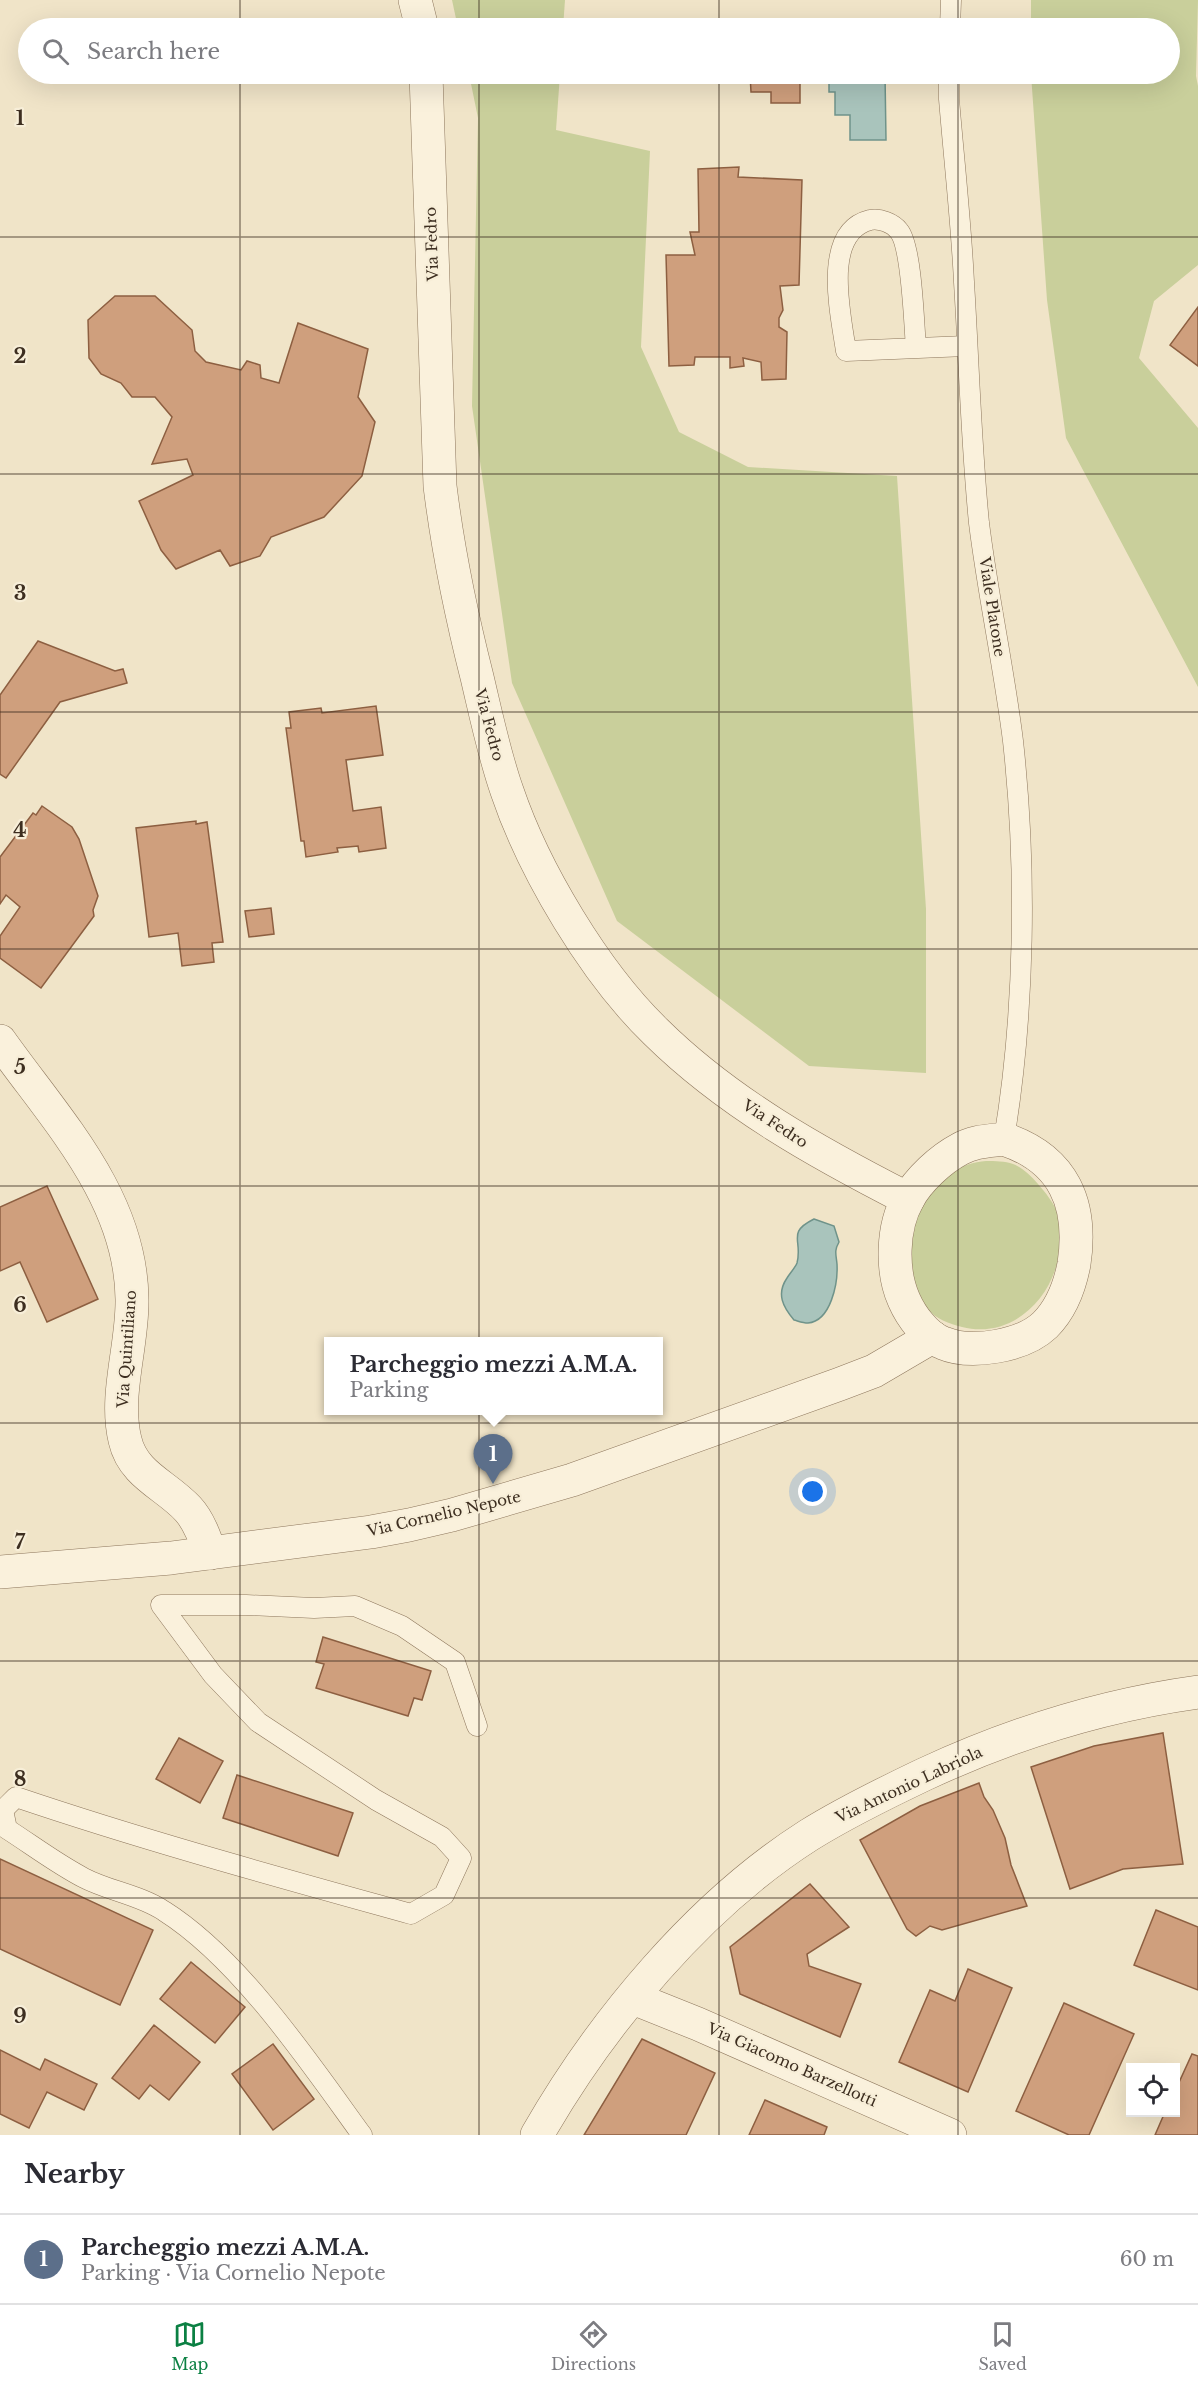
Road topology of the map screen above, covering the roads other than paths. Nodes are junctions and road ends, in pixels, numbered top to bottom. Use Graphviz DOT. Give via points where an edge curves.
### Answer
graph roads {
  1 [pos="415,0"];
  2 [pos="951,0"];
  3 [pos="420,18"];
  4 [pos="950,18"];
  5 [pos="426,84"];
  6 [pos="949,84"];
  7 [pos="966,346"];
  8 [pos="916,348"];
  9 [pos="0,1041"];
  10 [pos="1004,1139"];
  11 [pos="908,1199"];
  12 [pos="932,1336"];
  13 [pos="210,1553"];
  14 [pos="0,1572"];
  15 [pos="1198,1692"];
  16 [pos="477,1726"];
  17 [pos="633,1998"];
  18 [pos="362,2135"];
  19 [pos="537,2135"];
  20 [pos="950,2135"];
  1 -- 3 [label="street"];
  2 -- 4 [label="lane"];
  5 -- 11 [label="street, Via Fedro" via="444,517 464,626 495,751 519,822 571,922 627,1001 656,1032 764,1118"];
  6 -- 7 [label="lane, Viale Platone"];
  7 -- 8 [label="lane"];
  7 -- 10 [label="lane, Viale Platone" via="980,523 1013,742 1020,847 1021,960 1013,1083"];
  8 -- 8 [label="lane" via="846,351 837,293 839,256 847,236 862,222 877,218 886,222 899,231 904,242"];
  9 -- 13 [label="street, Via Quintiliano" via="90,1165 115,1215 132,1283 123,1392 124,1439 142,1471 189,1509"];
  10 -- 11 [label="street" via="961,1148"];
  10 -- 12 [label="street" via="1036,1154 1065,1186 1074,1207 1076,1245 1068,1288 1046,1324 1019,1340 974,1348 942,1343"];
  11 -- 12 [label="street" via="896,1242 899,1289 907,1307"];
  12 -- 13 [label="street, Via Cornelio Nepote" via="863,1376 534,1492 371,1532"];
  13 -- 14 [label="street, Via Cornelio Nepote"];
  15 -- 17 [label="street, Via Antonio Labriola" via="1104,1710 1022,1735 868,1801 807,1837 723,1902"];
  16 -- 18 [label="lane" via="455,1662 402,1626 355,1606 161,1605 213,1675 258,1722 376,1800 442,1838 461,1858 444,1895 411,1914 191,1853 16,1797 3,1810 7,1829 84,1878 162,1909 200,1937 252,1992"];
  17 -- 19 [label="street, Via Antonio Labriola" via="579,2065"];
  17 -- 20 [label="street, Via Giacomo Barzellotti"];
}
